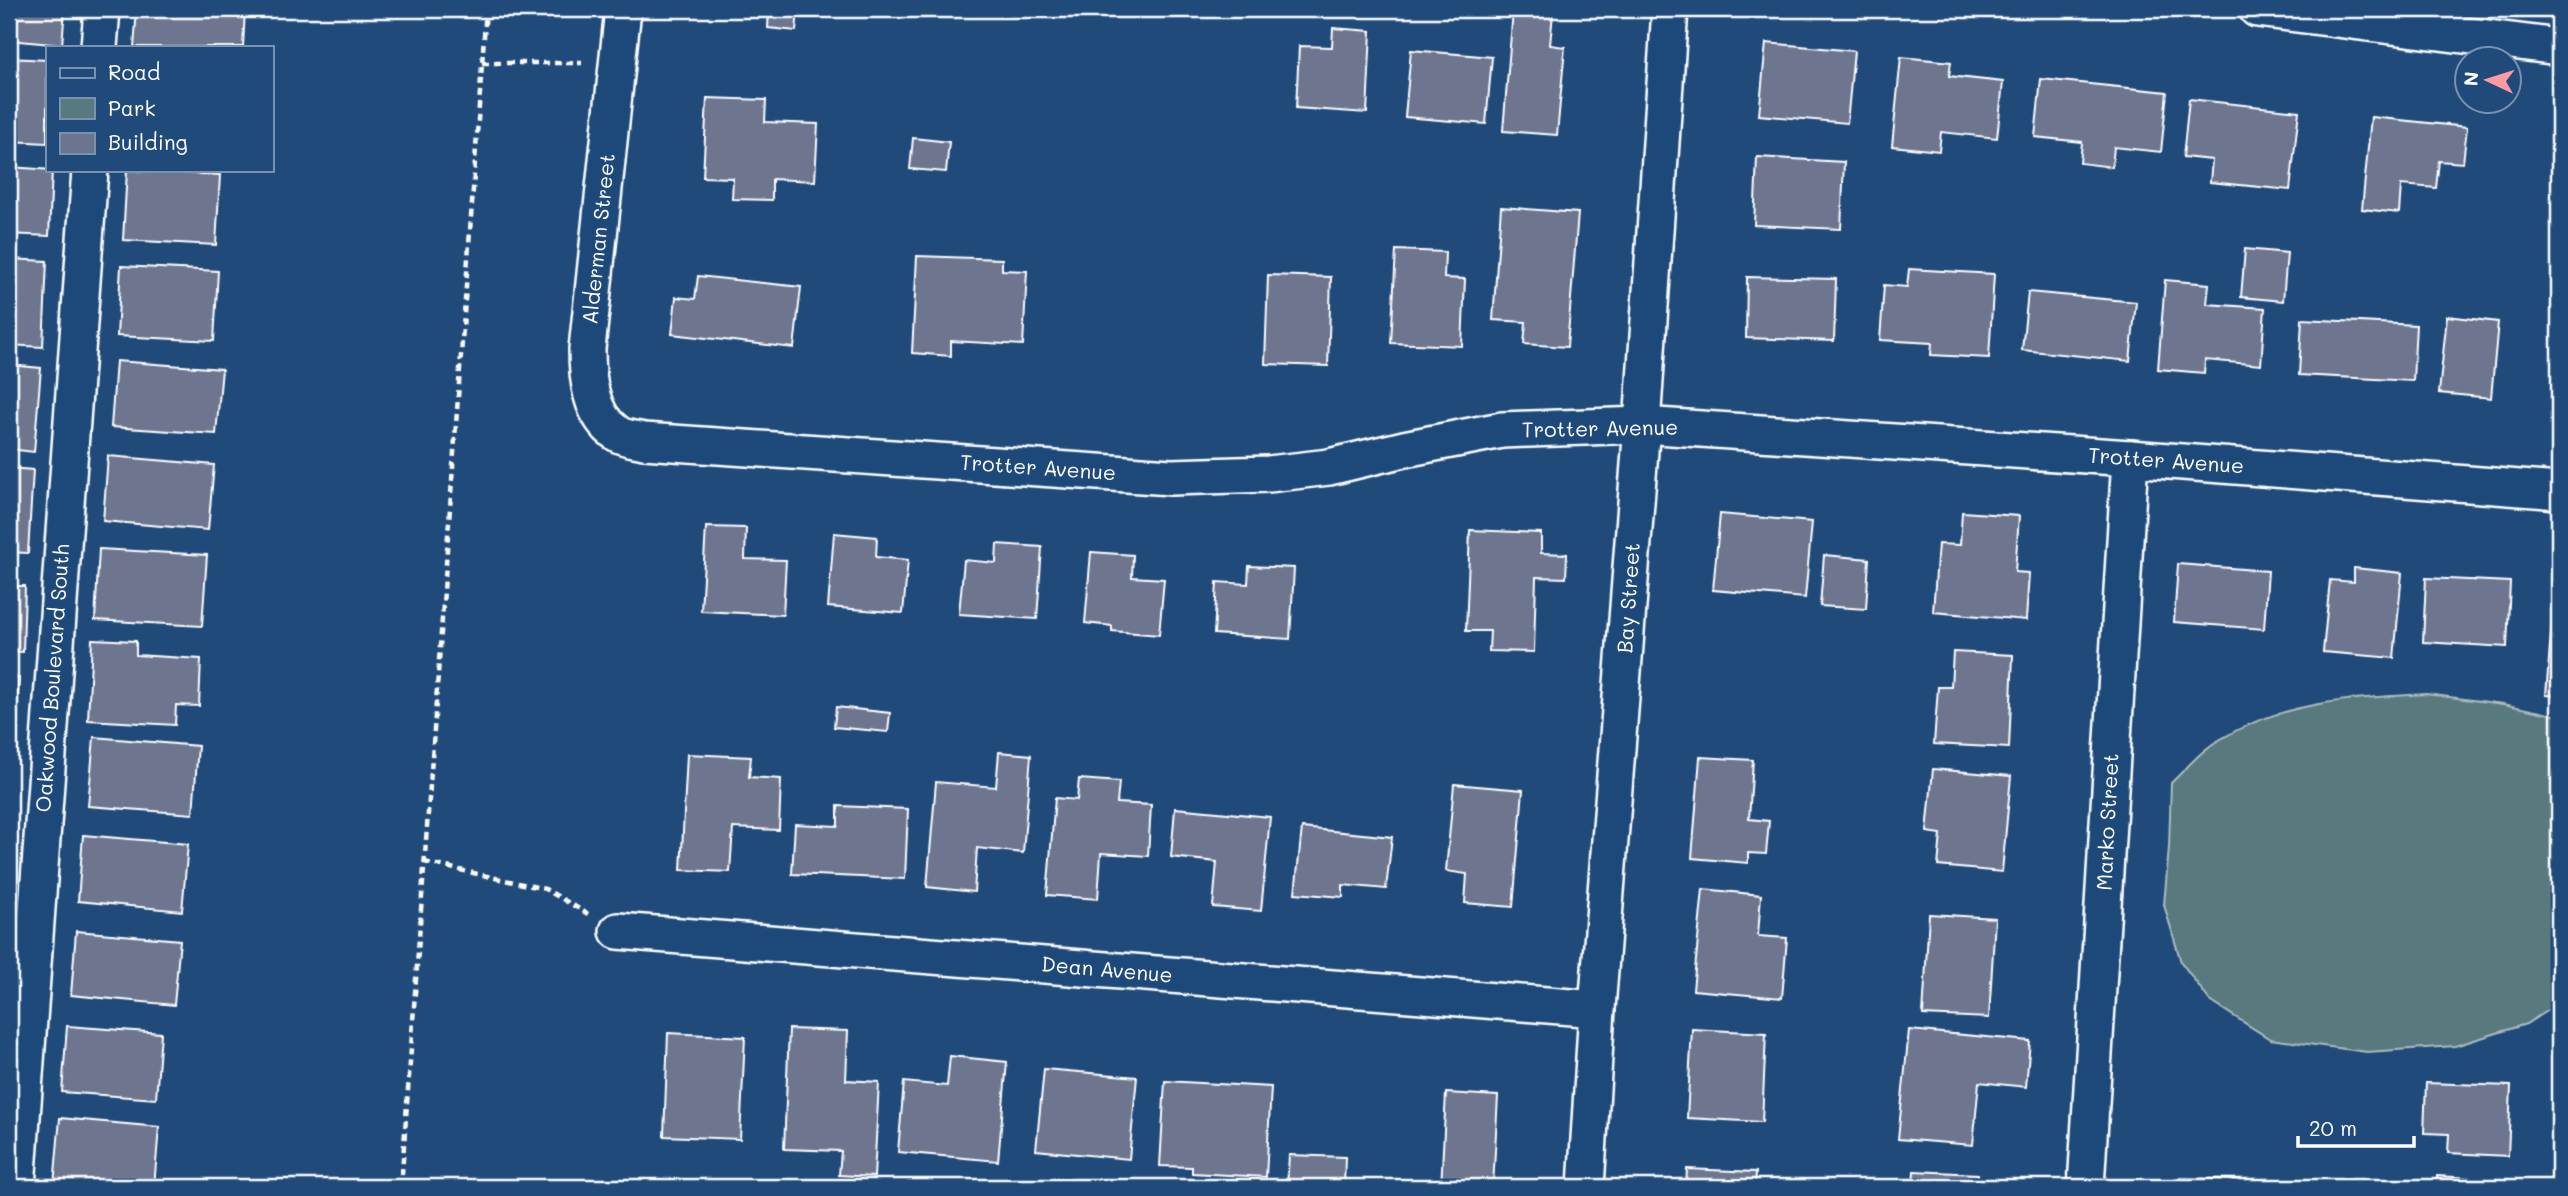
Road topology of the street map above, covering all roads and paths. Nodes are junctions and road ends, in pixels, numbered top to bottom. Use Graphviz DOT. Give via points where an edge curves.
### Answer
graph roads {
  1 [pos="102,9"];
  2 [pos="486,9"];
  3 [pos="623,9"];
  4 [pos="1670,9"];
  5 [pos="2258,9"];
  6 [pos="99,46"];
  7 [pos="2559,47"];
  8 [pos="482,63"];
  9 [pos="616,75"];
  10 [pos="90,172"];
  11 [pos="1642,425"];
  12 [pos="644,441"];
  13 [pos="2130,458"];
  14 [pos="2559,491"];
  15 [pos="424,862"];
  16 [pos="618,931"];
  17 [pos="1597,1009"];
  18 [pos="17,1187"];
  19 [pos="401,1187"];
  20 [pos="1586,1187"];
  21 [pos="2086,1187"];
  1 -- 6 [label="street"];
  2 -- 8 [label="path"];
  3 -- 9 [label="street, Alderman Street"];
  4 -- 11 [label="street, Bay Street"];
  5 -- 7 [label="street"];
  8 -- 9 [label="path" via="580,62"];
  8 -- 15 [label="path"];
  9 -- 12 [label="street, Alderman Street" via="587,378 606,422 618,435"];
  10 -- 18 [label="street, Oakwood Boulevard South"];
  11 -- 12 [label="street, Trotter Avenue" via="1502,430 1329,467 1171,477"];
  11 -- 13 [label="street, Trotter Avenue"];
  11 -- 17 [label="street, Bay Street"];
  13 -- 14 [label="street, Trotter Avenue"];
  13 -- 21 [label="street, Marko Street"];
  15 -- 16 [label="path" via="545,889"];
  15 -- 19 [label="path"];
  16 -- 17 [label="street, Dean Avenue"];
  17 -- 20 [label="street, Bay Street"];
}
